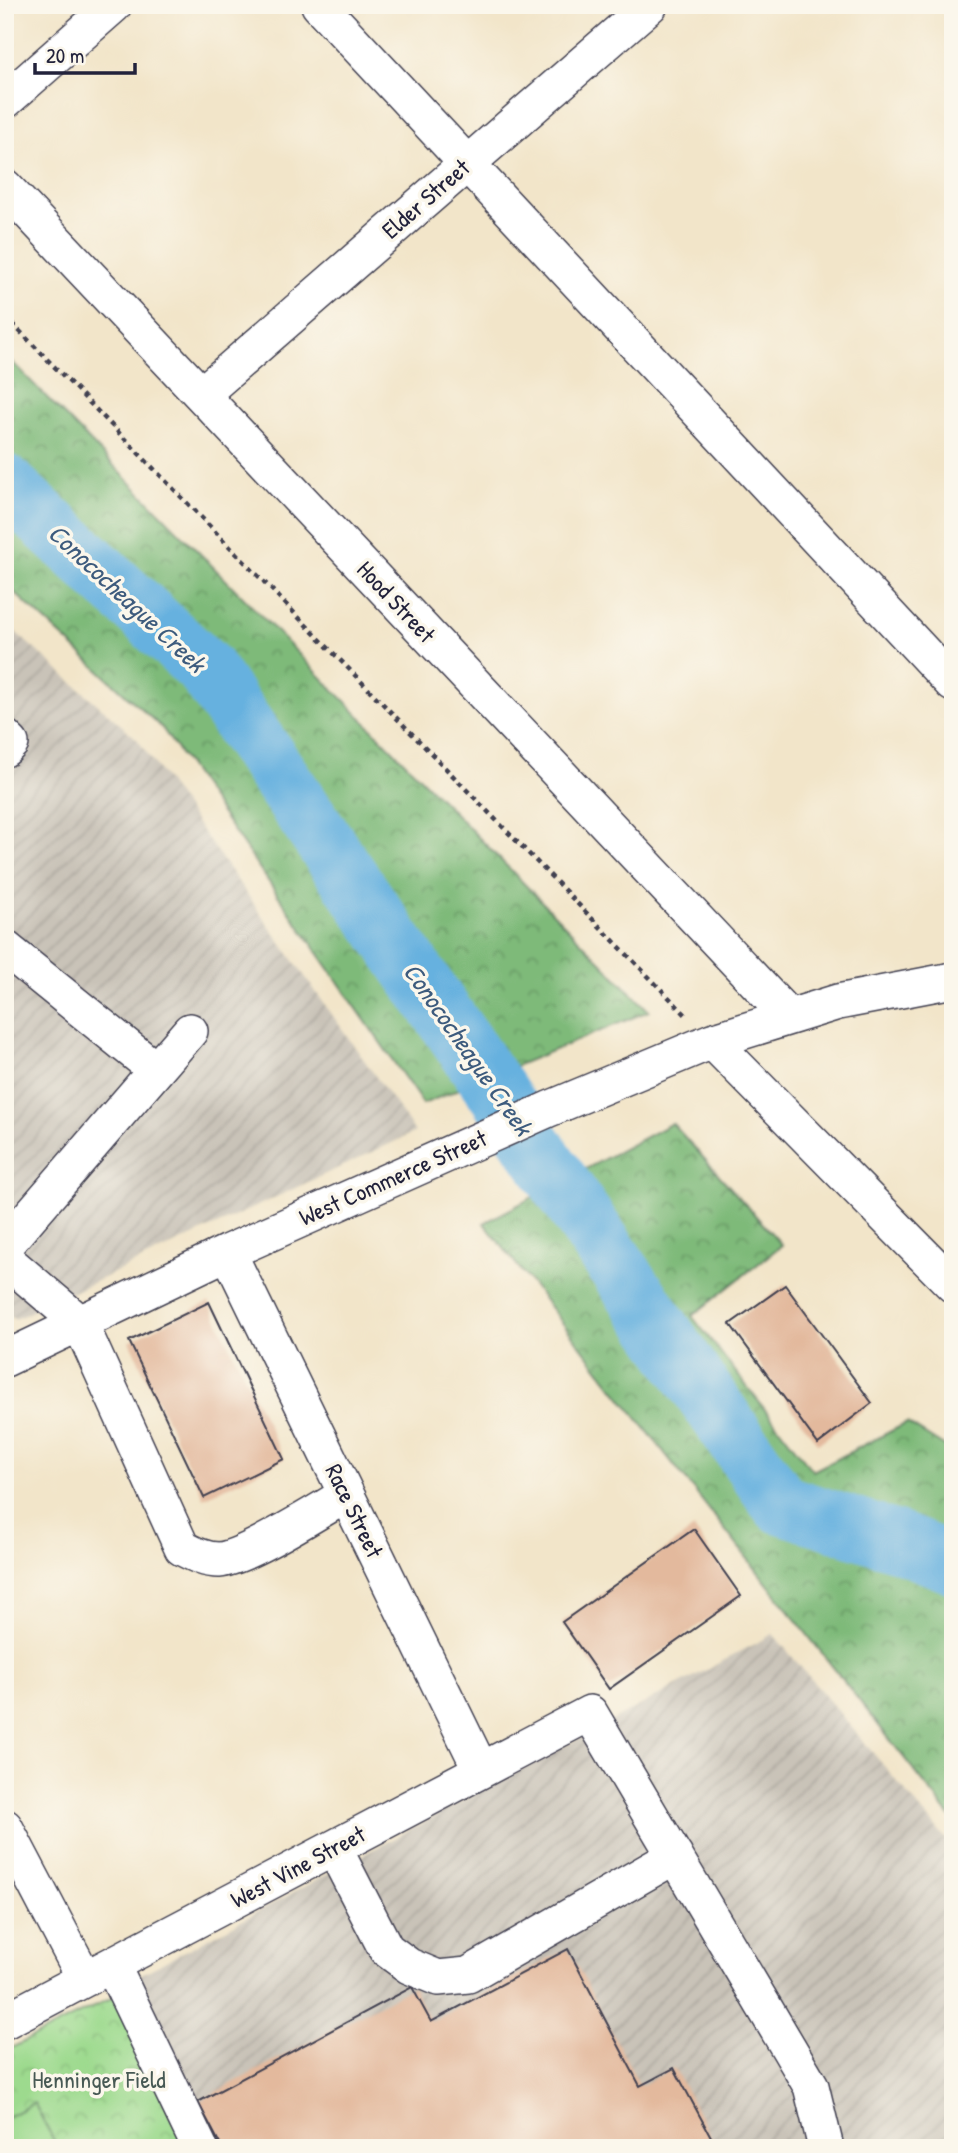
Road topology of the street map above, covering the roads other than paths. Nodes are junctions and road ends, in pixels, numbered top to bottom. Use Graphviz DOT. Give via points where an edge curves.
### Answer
graph roads {
  1 [pos="114,5"];
  2 [pos="318,5"];
  3 [pos="650,5"];
  4 [pos="5,101"];
  5 [pos="468,163"];
  6 [pos="5,187"];
  7 [pos="202,394"];
  8 [pos="953,684"];
  9 [pos="5,737"];
  10 [pos="5,749"];
  11 [pos="5,948"];
  12 [pos="953,980"];
  13 [pos="788,1016"];
  14 [pos="190,1031"];
  15 [pos="712,1041"];
  16 [pos="156,1070"];
  17 [pos="5,1245"];
  18 [pos="228,1252"];
  19 [pos="5,1259"];
  20 [pos="953,1285"];
  21 [pos="80,1323"];
  22 [pos="5,1359"];
  23 [pos="346,1495"];
  24 [pos="481,1770"];
  25 [pos="5,1827"];
  26 [pos="334,1848"];
  27 [pos="675,1856"];
  28 [pos="98,1972"];
  29 [pos="5,2021"];
  30 [pos="200,2148"];
  31 [pos="825,2148"];
  1 -- 4 [label="street"];
  2 -- 5 [label="street"];
  3 -- 5 [label="street, Elder Street"];
  5 -- 7 [label="street, Elder Street"];
  5 -- 8 [label="street"];
  6 -- 7 [label="street, Hood Street"];
  7 -- 13 [label="street, Hood Street"];
  9 -- 10 [label="street" via="11,743"];
  11 -- 16 [label="street"];
  12 -- 13 [label="street, West Commerce Street"];
  13 -- 15 [label="street, West Commerce Street"];
  14 -- 16 [label="street"];
  15 -- 18 [label="street, West Commerce Street"];
  15 -- 20 [label="street"];
  16 -- 17 [label="street"];
  18 -- 21 [label="street, West Commerce Street"];
  18 -- 23 [label="street, Race Street"];
  19 -- 21 [label="street"];
  21 -- 22 [label="street, West Commerce Street"];
  21 -- 23 [label="street" via="182,1548 219,1560"];
  23 -- 24 [label="street, Race Street"];
  24 -- 26 [label="street, West Vine Street"];
  24 -- 27 [label="street, West Vine Street" via="590,1713"];
  25 -- 28 [label="street"];
  26 -- 27 [label="street" via="386,1949 409,1966 438,1978 467,1975"];
  26 -- 28 [label="street, West Vine Street"];
  27 -- 31 [label="street" via="811,2086"];
  28 -- 29 [label="street, West Vine Street"];
  28 -- 30 [label="street"];
}
